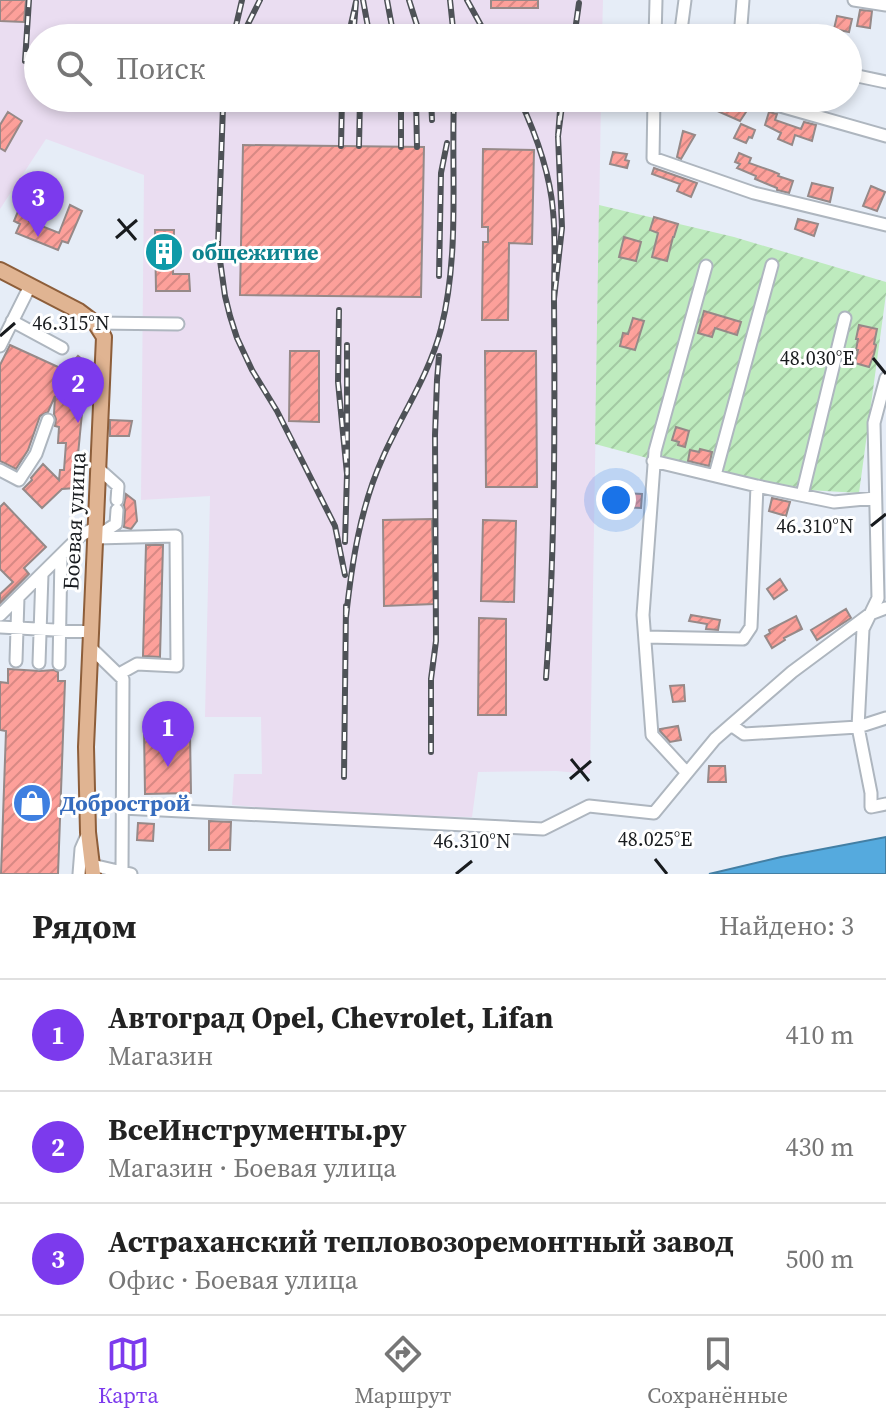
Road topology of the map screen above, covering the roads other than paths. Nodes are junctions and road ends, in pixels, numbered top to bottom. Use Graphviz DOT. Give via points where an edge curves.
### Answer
graph roads {
  1 [pos="656,0"];
  2 [pos="685,0"];
  3 [pos="743,0"];
  4 [pos="854,0"];
  5 [pos="886,5"];
  6 [pos="655,24"];
  7 [pos="682,24"];
  8 [pos="741,24"];
  9 [pos="862,77"];
  10 [pos="886,82"];
  11 [pos="654,112"];
  12 [pos="801,112"];
  13 [pos="886,136"];
  14 [pos="886,225"];
  15 [pos="772,265"];
  16 [pos="706,266"];
  17 [pos="0,270"];
  18 [pos="30,286"];
  19 [pos="845,318"];
  20 [pos="12,321"];
  21 [pos="95,323"];
  22 [pos="178,324"];
  23 [pos="0,346"];
  24 [pos="62,348"];
  25 [pos="886,378"];
  26 [pos="48,420"];
  27 [pos="653,461"];
  28 [pos="99,469"];
  29 [pos="0,470"];
  30 [pos="715,475"];
  31 [pos="757,486"];
  32 [pos="802,495"];
  33 [pos="875,498"];
  34 [pos="95,532"];
  35 [pos="61,555"];
  36 [pos="42,574"];
  37 [pos="18,597"];
  38 [pos="886,608"];
  39 [pos="870,614"];
  40 [pos="0,615"];
  41 [pos="0,627"];
  42 [pos="17,628"];
  43 [pos="40,629"];
  44 [pos="60,631"];
  45 [pos="645,637"];
  46 [pos="91,640"];
  47 [pos="16,661"];
  48 [pos="39,663"];
  49 [pos="59,664"];
  50 [pos="119,674"];
  51 [pos="886,718"];
  52 [pos="731,725"];
  53 [pos="858,727"];
  54 [pos="687,773"];
  55 [pos="886,804"];
  56 [pos="122,808"];
  57 [pos="88,832"];
  58 [pos="93,870"];
  59 [pos="126,873"];
  60 [pos="79,874"];
  1 -- 6 [label="street"];
  2 -- 7 [label="street"];
  3 -- 8 [label="street"];
  4 -- 5 [label="street"];
  9 -- 10 [label="street"];
  11 -- 14 [label="street" via="653,158 754,193"];
  12 -- 13 [label="street"];
  15 -- 30 [label="street"];
  16 -- 27 [label="street"];
  17 -- 18 [label="main road"];
  18 -- 20 [label="street"];
  18 -- 21 [label="main road"];
  19 -- 32 [label="street"];
  20 -- 23 [label="street"];
  20 -- 24 [label="street"];
  21 -- 22 [label="street"];
  21 -- 28 [label="main road, Боевая улица" via="104,337"];
  25 -- 33 [label="street" via="874,423"];
  26 -- 29 [label="street" via="19,480"];
  27 -- 30 [label="street"];
  27 -- 45 [label="street"];
  28 -- 34 [label="main road, Боевая улица"];
  28 -- 34 [label="street" via="118,486 116,524"];
  30 -- 31 [label="street"];
  31 -- 32 [label="street"];
  31 -- 45 [label="street" via="751,627 743,639"];
  32 -- 33 [label="street" via="834,502"];
  33 -- 39 [label="street" via="878,598"];
  34 -- 35 [label="street" via="80,536"];
  34 -- 46 [label="main road, Боевая улица"];
  34 -- 50 [label="street" via="176,536 177,666 137,664"];
  35 -- 36 [label="street"];
  35 -- 44 [label="street"];
  36 -- 37 [label="street"];
  36 -- 43 [label="street"];
  37 -- 40 [label="street"];
  37 -- 42 [label="street"];
  38 -- 39 [label="street"];
  39 -- 52 [label="street"];
  39 -- 53 [label="street" via="863,629"];
  41 -- 42 [label="street"];
  42 -- 43 [label="street"];
  42 -- 47 [label="street"];
  43 -- 44 [label="street"];
  43 -- 48 [label="street"];
  44 -- 46 [label="street"];
  44 -- 49 [label="street"];
  45 -- 54 [label="street" via="652,735"];
  46 -- 50 [label="street"];
  46 -- 57 [label="main road, Боевая улица"];
  50 -- 56 [label="street"];
  51 -- 53 [label="street"];
  52 -- 53 [label="street" via="744,734"];
  52 -- 54 [label="street"];
  53 -- 55 [label="street" via="871,807"];
  54 -- 56 [label="street" via="654,813 589,806 543,829"];
  56 -- 59 [label="street"];
  57 -- 58 [label="main road, Боевая улица"];
  57 -- 60 [label="street"];
  58 -- 59 [label="street"];
}
